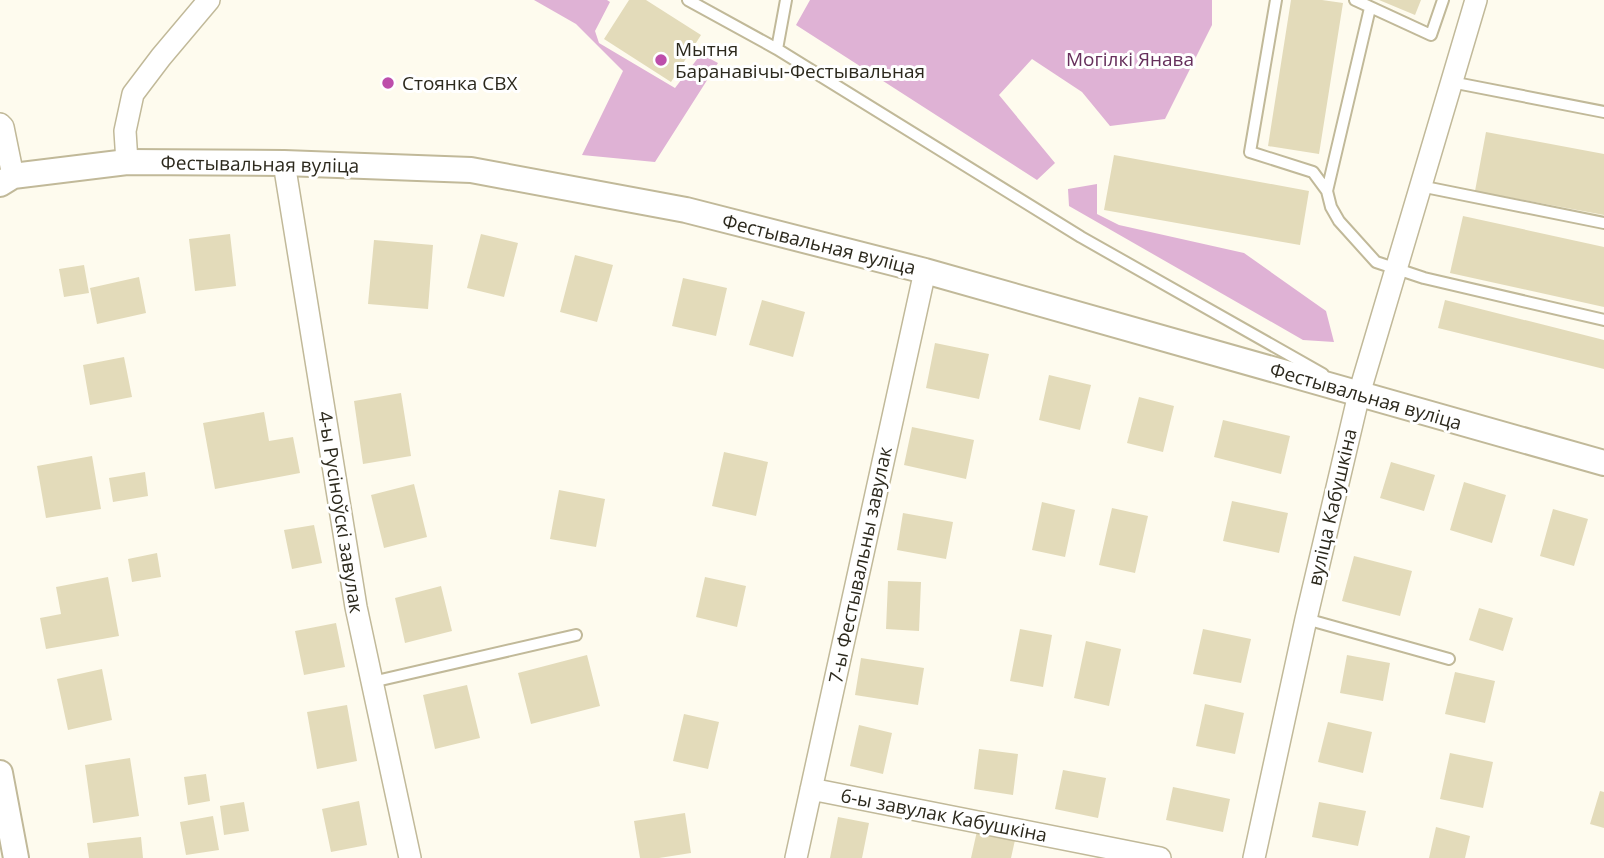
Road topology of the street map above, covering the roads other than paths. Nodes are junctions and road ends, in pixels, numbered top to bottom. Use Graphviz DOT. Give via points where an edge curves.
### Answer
graph roads {
  1 [pos="209,0"];
  2 [pos="688,0"];
  3 [pos="786,0"];
  4 [pos="1276,0"];
  5 [pos="1355,0"];
  6 [pos="1443,0"];
  7 [pos="1476,0"];
  8 [pos="1370,8"];
  9 [pos="777,49"];
  10 [pos="1451,82"];
  11 [pos="1604,112"];
  12 [pos="0,124"];
  13 [pos="127,162"];
  14 [pos="284,163"];
  15 [pos="7,180"];
  16 [pos="1420,186"];
  17 [pos="1327,191"];
  18 [pos="1604,223"];
  19 [pos="1396,268"];
  20 [pos="925,271"];
  21 [pos="1604,320"];
  22 [pos="1359,394"];
  23 [pos="1604,463"];
  24 [pos="1306,619"];
  25 [pos="576,635"];
  26 [pos="1449,659"];
  27 [pos="372,682"];
  28 [pos="0,773"];
  29 [pos="811,789"];
  30 [pos="16,858"];
  31 [pos="410,858"];
  32 [pos="796,858"];
  33 [pos="1160,858"];
  34 [pos="1254,858"];
  1 -- 13 [label="street" via="133,94 125,131"];
  2 -- 9 [label="lane"];
  3 -- 9 [label="lane"];
  4 -- 17 [label="lane" via="1250,152 1313,172"];
  5 -- 8 [label="lane"];
  6 -- 8 [label="lane" via="1431,35"];
  7 -- 10 [label="street, вуліца Кабушкіна"];
  8 -- 17 [label="lane"];
  9 -- 22 [label="lane" via="1081,237"];
  10 -- 11 [label="lane"];
  10 -- 16 [label="street, вуліца Кабушкіна"];
  12 -- 15 [label="street"];
  13 -- 14 [label="street, Фестывальная вуліца"];
  13 -- 15 [label="street, Фестывальная вуліца"];
  14 -- 20 [label="street, Фестывальная вуліца" via="471,170 686,210"];
  14 -- 27 [label="street, 4-ы Русіноўскі завулак"];
  16 -- 18 [label="lane"];
  16 -- 19 [label="street, вуліца Кабушкіна"];
  17 -- 19 [label="lane" via="1339,221 1376,262"];
  19 -- 21 [label="lane"];
  19 -- 22 [label="street, вуліца Кабушкіна"];
  20 -- 22 [label="street, Фестывальная вуліца"];
  20 -- 29 [label="street, 7-ы Фестывальны завулак"];
  22 -- 23 [label="street, Фестывальная вуліца"];
  22 -- 24 [label="street, вуліца Кабушкіна"];
  24 -- 26 [label="lane"];
  24 -- 34 [label="street, вуліца Кабушкіна"];
  25 -- 27 [label="lane"];
  27 -- 31 [label="street, 4-ы Русіноўскі завулак"];
  28 -- 30 [label="street"];
  29 -- 32 [label="street, 7-ы Фестывальны завулак"];
  29 -- 33 [label="street, 6-ы завулак Кабушкіна"];
}
